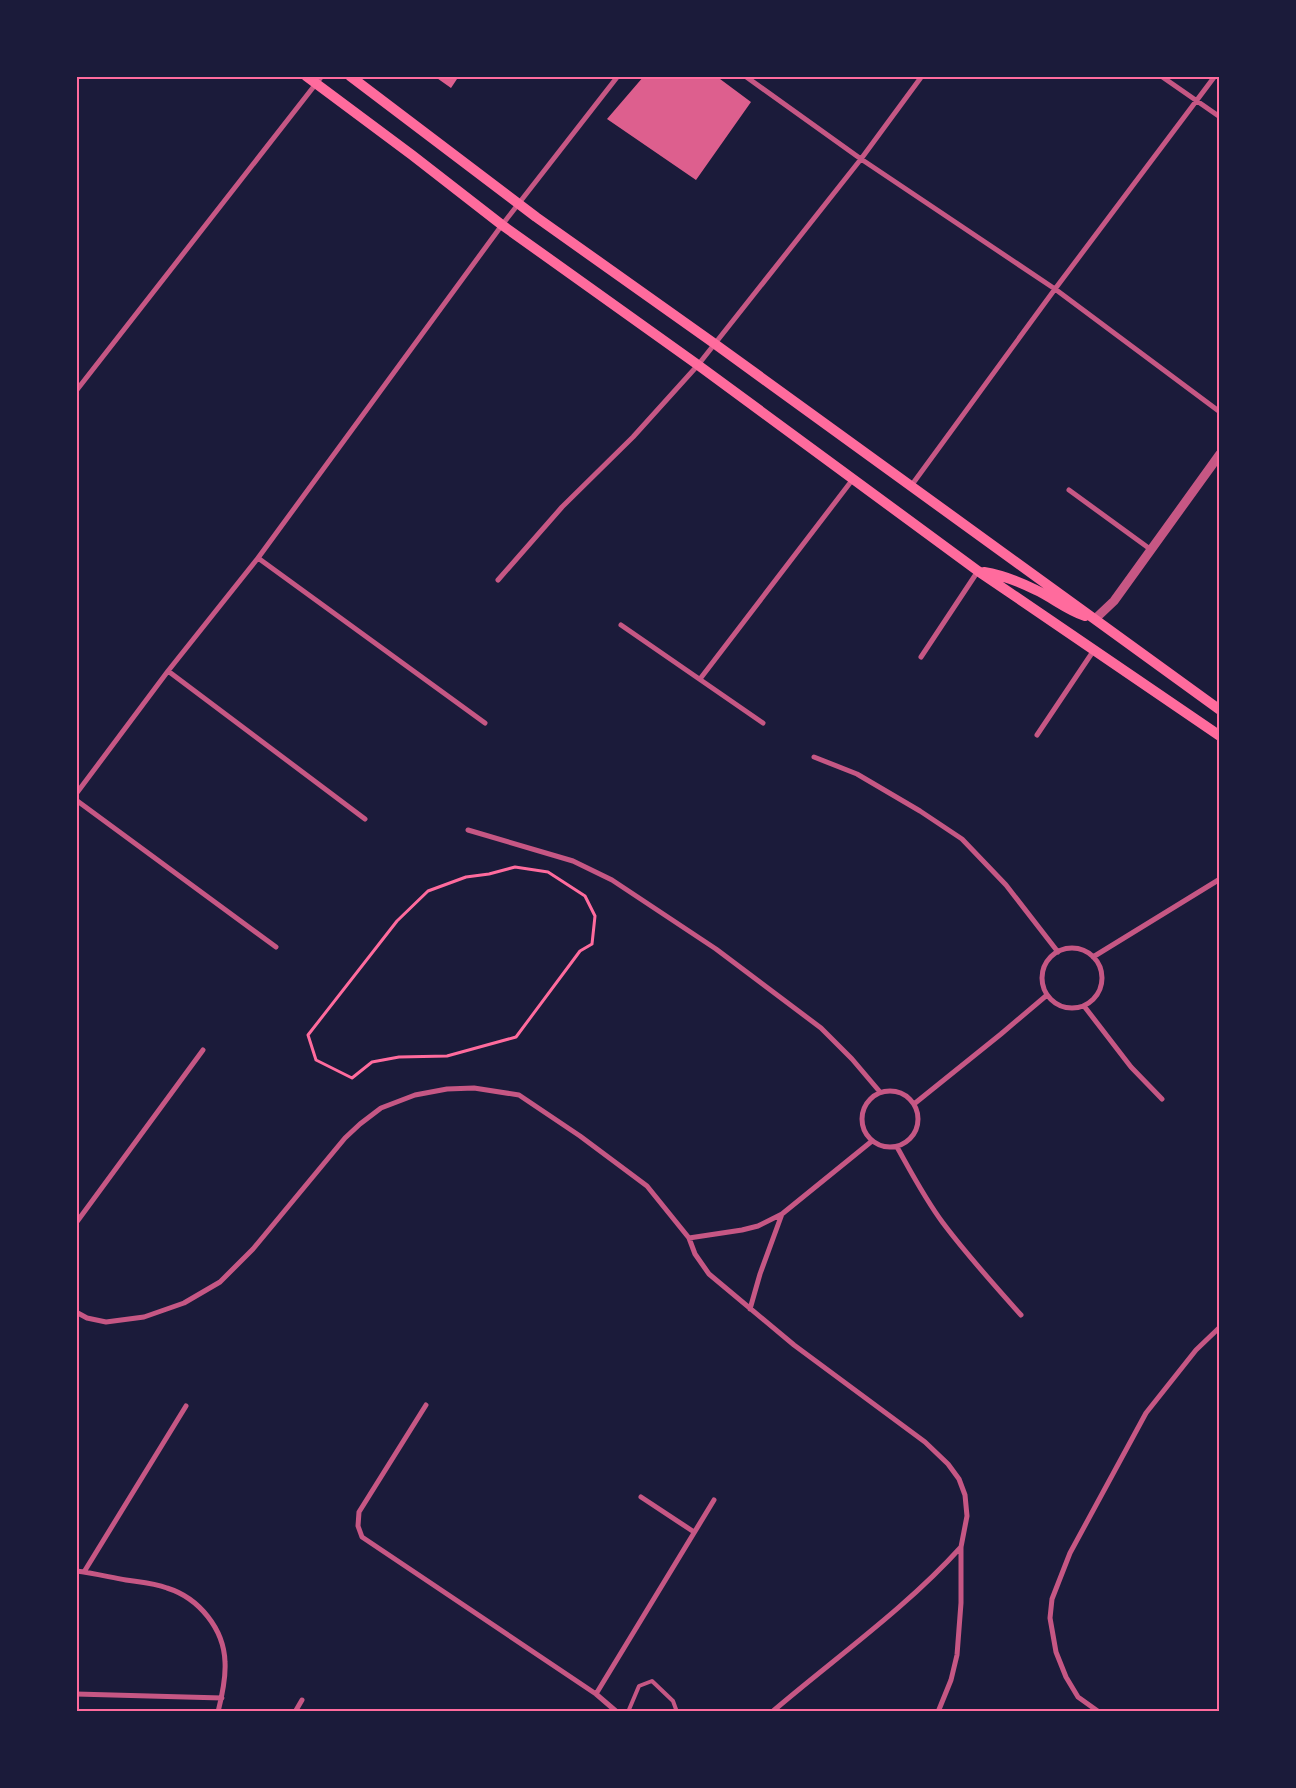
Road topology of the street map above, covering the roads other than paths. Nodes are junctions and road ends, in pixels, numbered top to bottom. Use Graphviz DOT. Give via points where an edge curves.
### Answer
graph roads {
  1 [pos="306,76"];
  2 [pos="350,76"];
  3 [pos="618,76"];
  4 [pos="746,76"];
  5 [pos="922,76"];
  6 [pos="1161,76"];
  7 [pos="1215,76"];
  8 [pos="319,80"];
  9 [pos="1196,101"];
  10 [pos="1220,117"];
  11 [pos="861,159"];
  12 [pos="518,204"];
  13 [pos="502,225"];
  14 [pos="1055,289"];
  15 [pos="715,344"];
  16 [pos="698,365"];
  17 [pos="76,391"];
  18 [pos="1220,412"];
  19 [pos="1220,454"];
  20 [pos="854,478"];
  21 [pos="911,486"];
  22 [pos="1069,490"];
  23 [pos="1150,549"];
  24 [pos="258,558"];
  25 [pos="978,571"];
  26 [pos="498,580"];
  27 [pos="1096,619"];
  28 [pos="621,625"];
  29 [pos="1094,650"];
  30 [pos="921,657"];
  31 [pos="168,671"];
  32 [pos="700,679"];
  33 [pos="1220,710"];
  34 [pos="485,723"];
  35 [pos="763,723"];
  36 [pos="1037,734"];
  37 [pos="1220,736"];
  38 [pos="814,757"];
  39 [pos="76,794"];
  40 [pos="76,800"];
  41 [pos="365,819"];
  42 [pos="468,830"];
  43 [pos="1220,879"];
  44 [pos="276,947"];
  45 [pos="1058,952"];
  46 [pos="1093,958"];
  47 [pos="1047,995"];
  48 [pos="1084,1006"];
  49 [pos="203,1050"];
  50 [pos="880,1092"];
  51 [pos="1162,1099"];
  52 [pos="914,1104"];
  53 [pos="872,1141"];
  54 [pos="897,1146"];
  55 [pos="782,1214"];
  56 [pos="76,1223"];
  57 [pos="689,1238"];
  58 [pos="750,1309"];
  59 [pos="76,1312"];
  60 [pos="1021,1315"];
  61 [pos="1220,1327"];
  62 [pos="426,1405"];
  63 [pos="186,1406"];
  64 [pos="641,1497"];
  65 [pos="714,1500"];
  66 [pos="694,1532"];
  67 [pos="961,1547"];
  68 [pos="76,1571"];
  69 [pos="84,1572"];
  70 [pos="76,1694"];
  71 [pos="596,1694"];
  72 [pos="222,1698"];
  73 [pos="302,1700"];
  74 [pos="218,1712"];
  75 [pos="295,1712"];
  76 [pos="616,1712"];
  77 [pos="628,1712"];
  78 [pos="677,1712"];
  79 [pos="772,1712"];
  80 [pos="938,1712"];
  81 [pos="1099,1712"];
  1 -- 8 [label="main road"];
  2 -- 12 [label="main road"];
  3 -- 12 [label="street"];
  4 -- 11 [label="street"];
  5 -- 11 [label="street"];
  6 -- 9 [label="street"];
  7 -- 9 [label="street"];
  8 -- 13 [label="main road"];
  8 -- 17 [label="street"];
  9 -- 10 [label="street"];
  9 -- 14 [label="street"];
  11 -- 14 [label="street"];
  11 -- 15 [label="street"];
  12 -- 13 [label="street"];
  12 -- 15 [label="main road"];
  13 -- 16 [label="main road"];
  13 -- 24 [label="street"];
  14 -- 18 [label="street"];
  14 -- 21 [label="street"];
  15 -- 16 [label="street"];
  15 -- 21 [label="main road"];
  16 -- 20 [label="main road"];
  16 -- 26 [label="street" via="633,437 562,507"];
  19 -- 23 [label="street"];
  20 -- 25 [label="main road"];
  20 -- 32 [label="street"];
  21 -- 27 [label="main road"];
  22 -- 23 [label="street"];
  23 -- 27 [label="street" via="1114,601"];
  24 -- 31 [label="street"];
  24 -- 34 [label="street"];
  25 -- 27 [label="main road" via="1014,580 1076,613"];
  25 -- 29 [label="main road"];
  25 -- 30 [label="street"];
  27 -- 33 [label="main road"];
  28 -- 32 [label="street"];
  29 -- 36 [label="street"];
  29 -- 37 [label="main road"];
  31 -- 39 [label="street"];
  31 -- 41 [label="street"];
  32 -- 35 [label="street"];
  38 -- 45 [label="street" via="858,774 962,840 1006,885"];
  40 -- 44 [label="street"];
  42 -- 50 [label="street" via="573,861 612,880 716,949 822,1028"];
  43 -- 46 [label="street"];
  45 -- 46 [label="street" via="1076,949"];
  45 -- 47 [label="street" via="1048,960 1043,971 1042,983"];
  46 -- 48 [label="street" via="1102,978 1094,998"];
  47 -- 48 [label="street" via="1060,1006"];
  47 -- 52 [label="street"];
  48 -- 51 [label="street" via="1131,1067"];
  49 -- 56 [label="street"];
  50 -- 52 [label="street" via="899,1092"];
  50 -- 53 [label="street" via="863,1108 861,1120 864,1132"];
  52 -- 54 [label="street" via="918,1112 916,1130 905,1143"];
  53 -- 54 [label="street" via="879,1146"];
  53 -- 55 [label="street"];
  54 -- 60 [label="street" via="942,1222"];
  55 -- 57 [label="street" via="758,1226"];
  55 -- 58 [label="street"];
  57 -- 58 [label="street" via="695,1254 709,1274"];
  57 -- 59 [label="street" via="647,1186 518,1095 474,1088 447,1088 415,1094 381,1108 360,1124 253,1249 220,1282 184,1304 144,1317 106,1322"];
  58 -- 67 [label="street" via="845,1385 924,1442 948,1464 965,1495 967,1516"];
  61 -- 81 [label="street" via="1196,1350 1146,1413 1070,1553 1052,1599 1050,1618 1056,1652 1066,1677 1078,1697"];
  62 -- 71 [label="street" via="359,1512 358,1526 362,1537"];
  63 -- 69 [label="street"];
  64 -- 66 [label="street"];
  65 -- 66 [label="street"];
  66 -- 71 [label="street"];
  67 -- 79 [label="street" via="942,1569"];
  67 -- 80 [label="street" via="958,1656"];
  68 -- 69 [label="street"];
  69 -- 72 [label="street" via="167,1588 199,1606 220,1636 225,1661"];
  70 -- 72 [label="street"];
  71 -- 76 [label="street"];
  72 -- 74 [label="street"];
  73 -- 75 [label="street"];
  77 -- 78 [label="lane" via="638,1686 652,1681 673,1701"];
}
